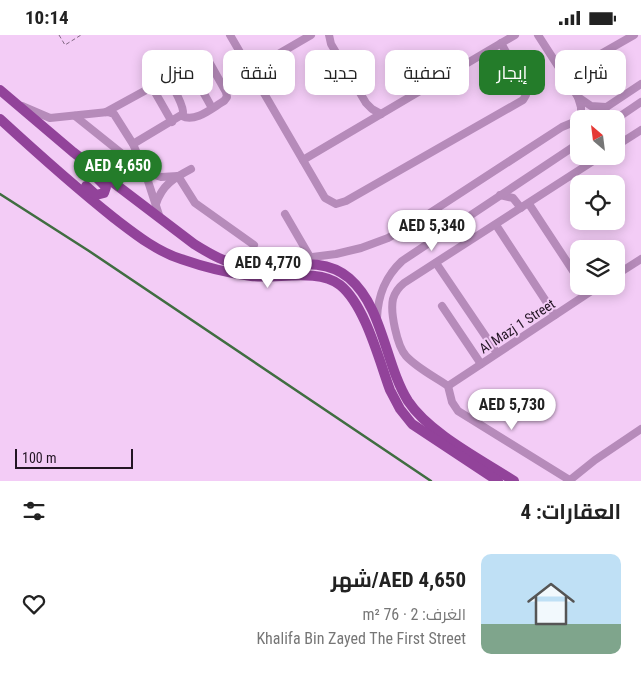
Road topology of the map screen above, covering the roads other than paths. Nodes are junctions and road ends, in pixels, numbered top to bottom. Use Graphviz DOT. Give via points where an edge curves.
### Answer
graph roads {
  1 [pos="230,35"];
  2 [pos="311,35"];
  3 [pos="329,35"];
  4 [pos="515,35"];
  5 [pos="538,35"];
  6 [pos="634,35"];
  7 [pos="501,43"];
  8 [pos="239,50"];
  9 [pos="285,50"];
  10 [pos="334,50"];
  11 [pos="608,50"];
  12 [pos="555,61"];
  13 [pos="213,70"];
  14 [pos="641,84"];
  15 [pos="0,90"];
  16 [pos="142,92"];
  17 [pos="160,95"];
  18 [pos="176,95"];
  19 [pos="205,95"];
  20 [pos="265,95"];
  21 [pos="362,95"];
  22 [pos="578,97"];
  23 [pos="641,102"];
  24 [pos="17,105"];
  25 [pos="212,107"];
  26 [pos="607,107"];
  27 [pos="581,110"];
  28 [pos="600,110"];
  29 [pos="105,112"];
  30 [pos="625,113"];
  31 [pos="381,114"];
  32 [pos="75,116"];
  33 [pos="182,116"];
  34 [pos="0,119"];
  35 [pos="172,122"];
  36 [pos="570,124"];
  37 [pos="45,129"];
  38 [pos="641,130"];
  39 [pos="625,140"];
  40 [pos="132,144"];
  41 [pos="570,149"];
  42 [pos="45,158"];
  43 [pos="303,160"];
  44 [pos="587,165"];
  45 [pos="191,169"];
  46 [pos="145,172"];
  47 [pos="178,176"];
  48 [pos="520,182"];
  49 [pos="500,195"];
  50 [pos="516,200"];
  51 [pos="156,204"];
  52 [pos="525,206"];
  53 [pos="285,214"];
  54 [pos="160,219"];
  55 [pos="496,225"];
  56 [pos="254,245"];
  57 [pos="310,257"];
  58 [pos="641,259"];
  59 [pos="436,263"];
  60 [pos="256,267"];
  61 [pos="570,268"];
  62 [pos="625,269"];
  63 [pos="586,295"];
  64 [pos="442,305"];
  65 [pos="555,315"];
  66 [pos="376,322"];
  67 [pos="497,353"];
  68 [pos="481,364"];
  69 [pos="448,386"];
  70 [pos="641,429"];
  71 [pos="498,481"];
  72 [pos="514,481"];
  73 [pos="571,481"];
  1 -- 8 [label="street"];
  2 -- 9 [label="street"];
  3 -- 10 [label="street"];
  4 -- 7 [label="street"];
  5 -- 12 [label="street"];
  6 -- 11 [label="street"];
  7 -- 31 [label="street"];
  7 -- 43 [label="street" via="526,89 521,102 343,203 332,203 325,198"];
  13 -- 25 [label="street" via="227,95"];
  14 -- 26 [label="street"];
  15 -- 24 [label="main road"];
  16 -- 29 [label="street"];
  17 -- 35 [label="street"];
  18 -- 33 [label="street" via="183,107"];
  19 -- 25 [label="street"];
  20 -- 43 [label="street"];
  21 -- 31 [label="street" via="369,107"];
  22 -- 26 [label="street" via="592,106"];
  22 -- 27 [label="street"];
  23 -- 30 [label="street"];
  24 -- 32 [label="street" via="50,118"];
  24 -- 37 [label="main road"];
  25 -- 33 [label="street" via="195,118"];
  26 -- 28 [label="street"];
  29 -- 32 [label="street"];
  29 -- 40 [label="street" via="117,116"];
  31 -- 43 [label="street"];
  32 -- 46 [label="street"];
  33 -- 35 [label="street"];
  34 -- 42 [label="main road"];
  35 -- 40 [label="street"];
  36 -- 57 [label="street" via="388,238 348,251"];
  37 -- 42 [label="main road" via="56,145 105,185 105,191 96,195 58,163"];
  37 -- 54 [label="main road"];
  38 -- 39 [label="street"];
  40 -- 46 [label="street"];
  41 -- 48 [label="street"];
  42 -- 71 [label="main road" via="124,225 175,257 240,275 318,276 339,285 350,294 360,311 395,401 405,417"];
  44 -- 52 [label="street"];
  45 -- 47 [label="street"];
  46 -- 47 [label="street" via="161,177"];
  46 -- 51 [label="street"];
  47 -- 51 [label="street" via="164,187"];
  47 -- 56 [label="street" via="195,203"];
  48 -- 49 [label="street"];
  48 -- 50 [label="street"];
  49 -- 50 [label="street"];
  49 -- 66 [label="street" via="396,267 382,290"];
  50 -- 52 [label="street"];
  51 -- 54 [label="street"];
  52 -- 55 [label="street"];
  52 -- 61 [label="street"];
  53 -- 57 [label="street"];
  54 -- 60 [label="main road" via="213,255"];
  55 -- 59 [label="street"];
  55 -- 65 [label="street"];
  57 -- 60 [label="street"];
  58 -- 62 [label="street"];
  59 -- 67 [label="street"];
  59 -- 69 [label="street" via="400,287 392,307 398,341 405,354"];
  60 -- 66 [label="main road" via="312,264 335,269 359,288"];
  63 -- 65 [label="street, Al Mazj 1 Street"];
  64 -- 68 [label="street"];
  65 -- 67 [label="street, Al Mazj 1 Street"];
  66 -- 72 [label="main road" via="403,393 415,411 435,429"];
  67 -- 68 [label="street, Al Mazj 1 Street"];
  68 -- 69 [label="street, Al Mazj 1 Street"];
  69 -- 73 [label="street" via="452,402 463,414"];
  70 -- 73 [label="street" via="595,460"];
}
